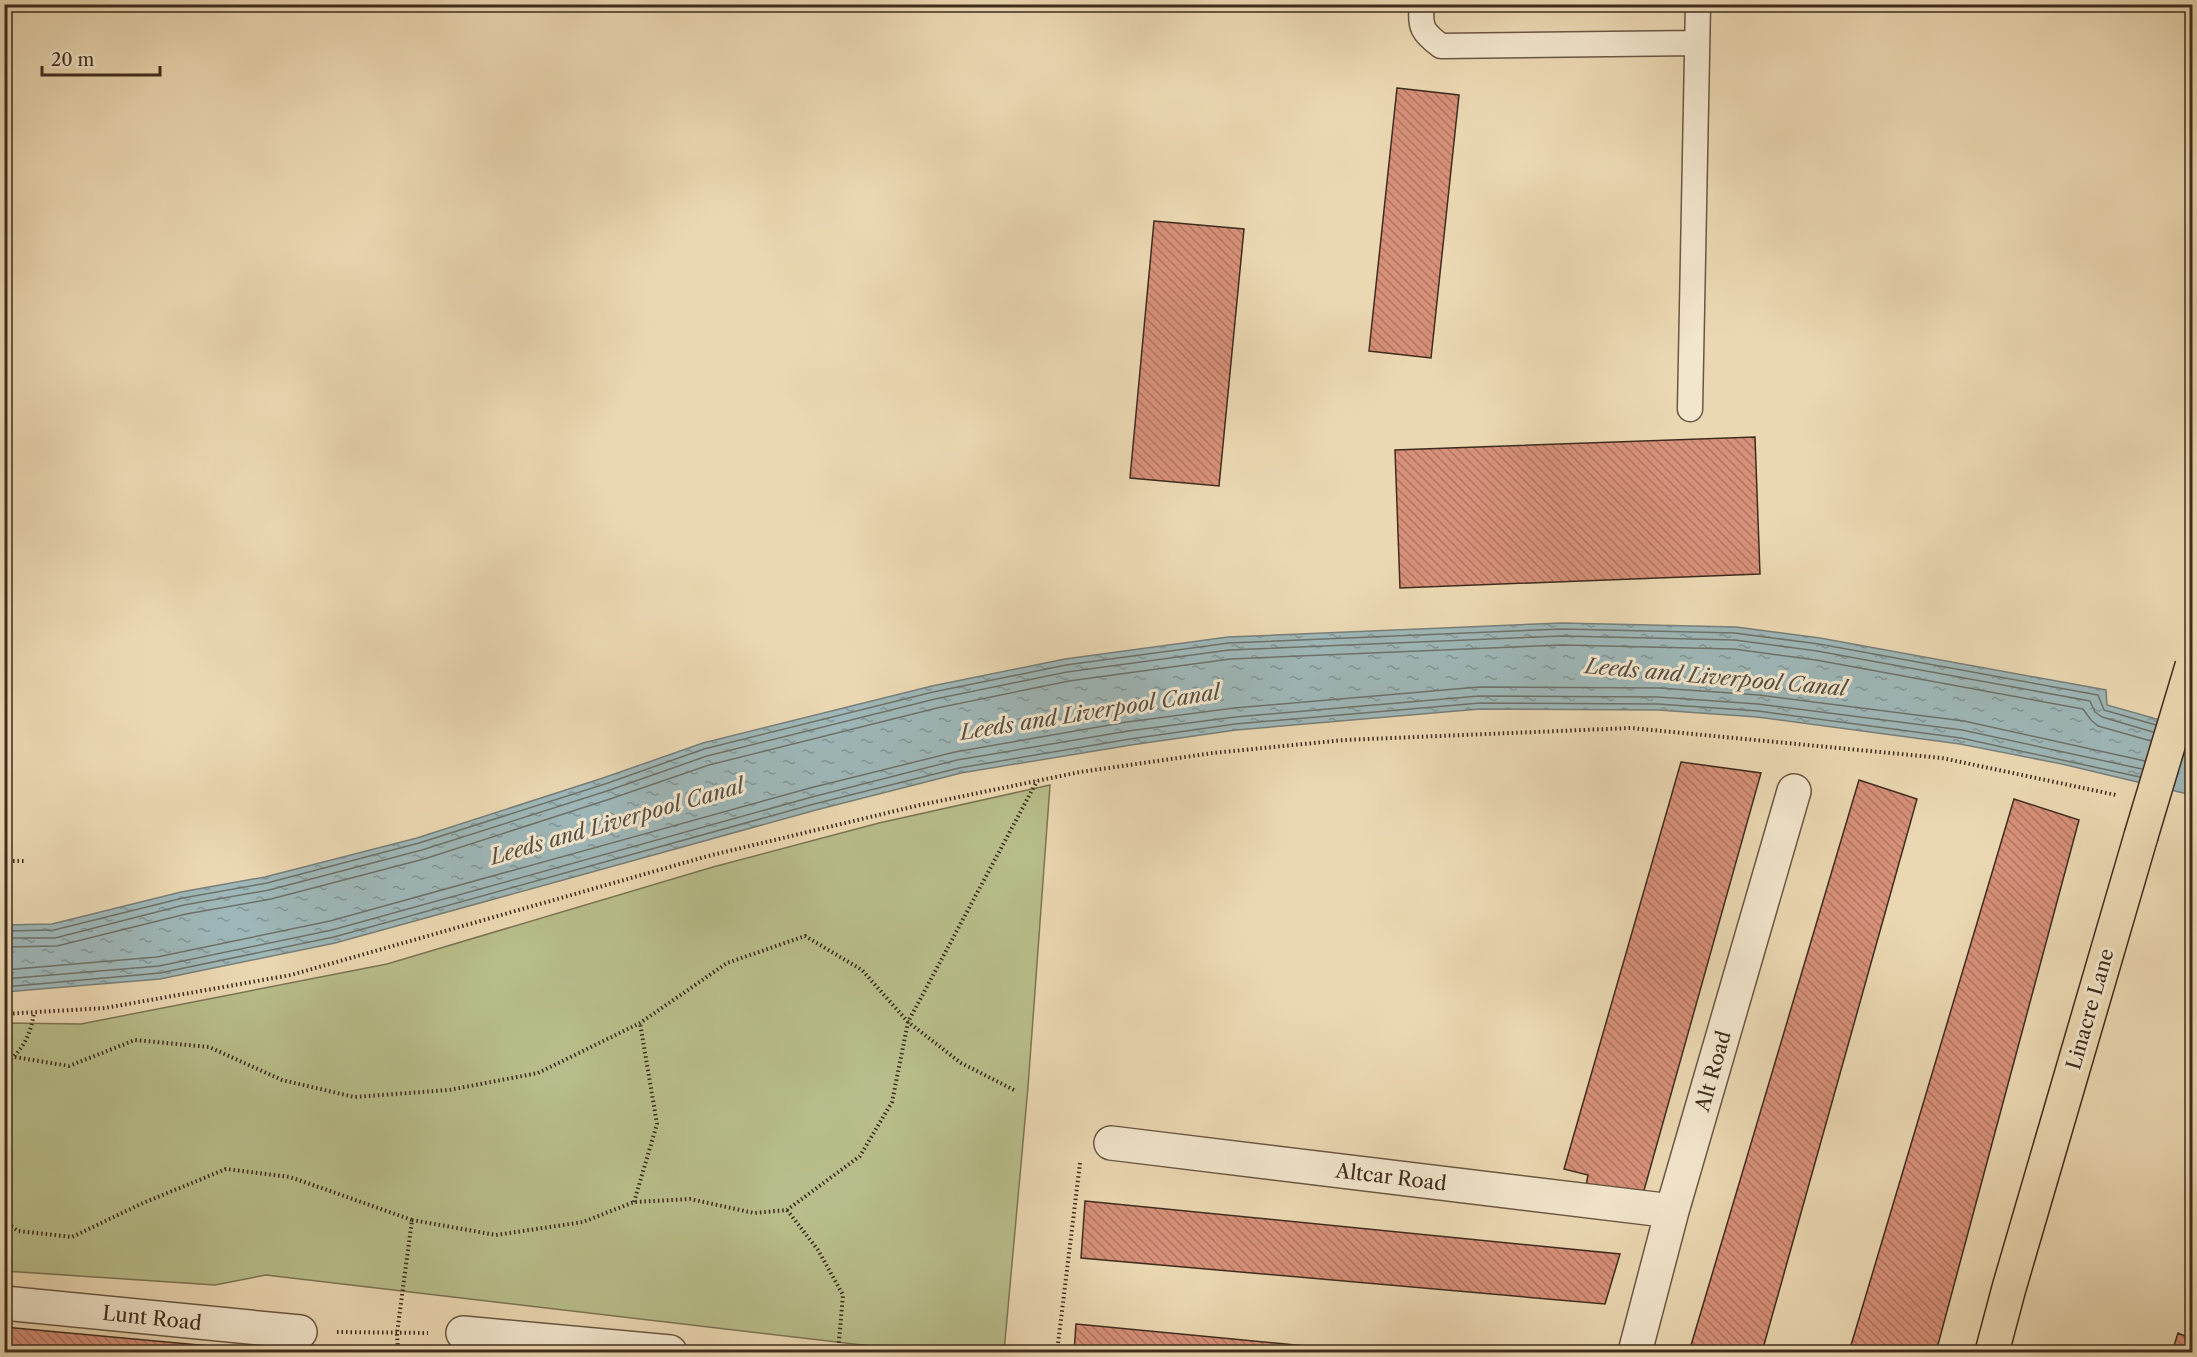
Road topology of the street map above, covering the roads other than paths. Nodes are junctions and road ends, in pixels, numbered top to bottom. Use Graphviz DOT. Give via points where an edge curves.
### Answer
graph roads {
  1 [pos="1422,4"];
  2 [pos="1698,4"];
  3 [pos="1697,43"];
  4 [pos="1690,409"];
  5 [pos="2193,666"];
  6 [pos="1794,791"];
  7 [pos="1111,1143"];
  8 [pos="1672,1211"];
  9 [pos="4,1303"];
  10 [pos="300,1332"];
  11 [pos="463,1333"];
  12 [pos="670,1353"];
  13 [pos="1635,1353"];
  14 [pos="1992,1353"];
  1 -- 3 [label="lane" via="1420,20 1426,35 1441,46"];
  2 -- 3 [label="lane"];
  3 -- 4 [label="lane"];
  5 -- 14 [label="main road, Linacre Lane, bridge"];
  6 -- 8 [label="street, Alt Road"];
  7 -- 8 [label="street, Altcar Road"];
  8 -- 13 [label="street, Alt Road"];
  9 -- 10 [label="street, Lunt Road"];
  11 -- 12 [label="street"];
}
